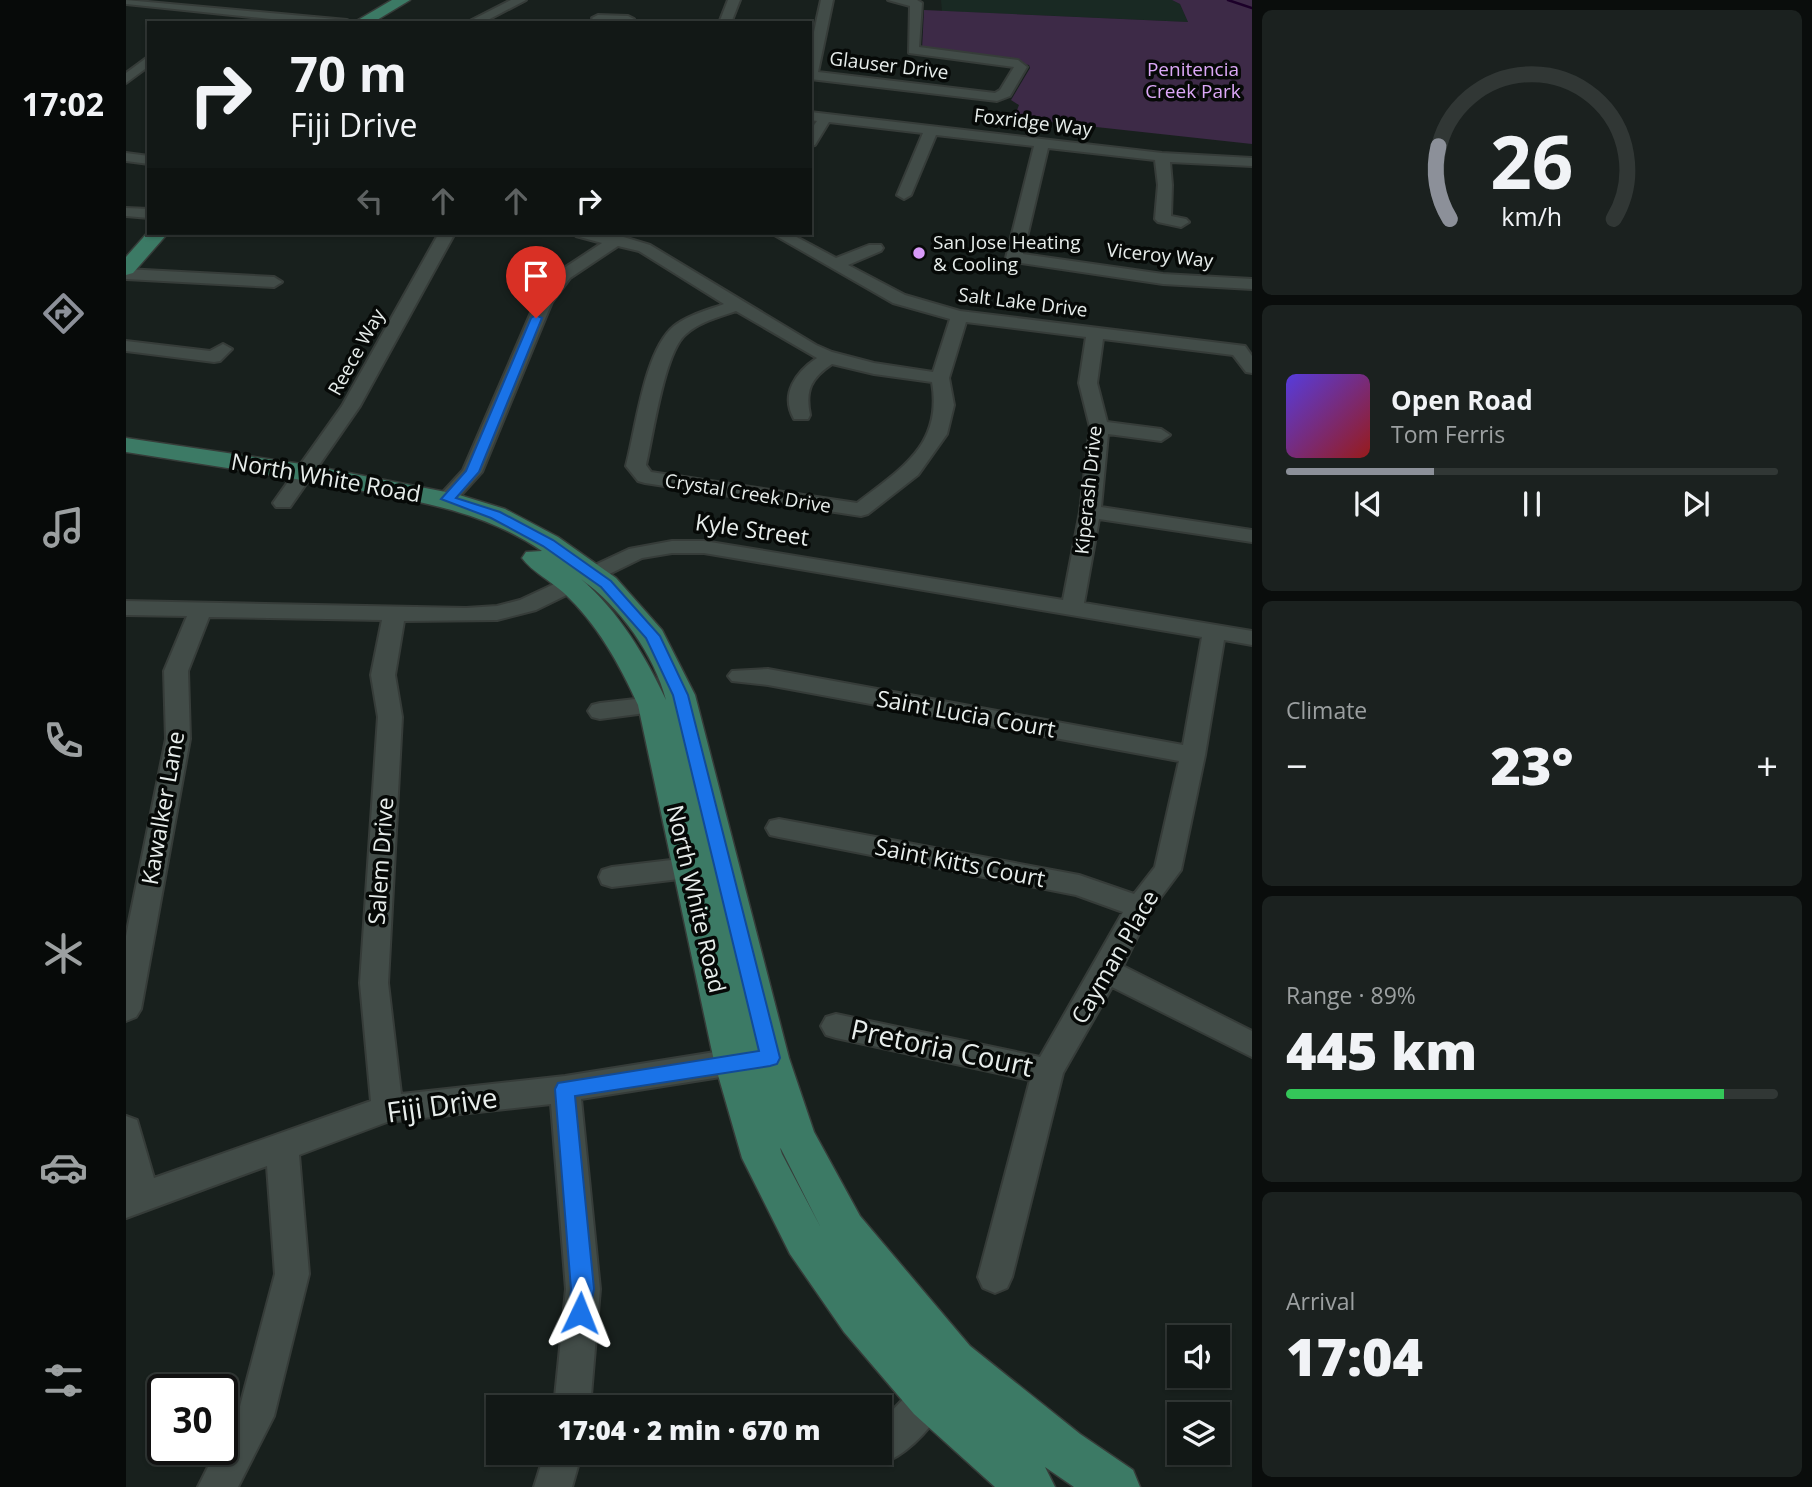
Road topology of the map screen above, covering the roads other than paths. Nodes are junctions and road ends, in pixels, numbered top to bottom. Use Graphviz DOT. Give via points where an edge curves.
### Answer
graph roads {
  1 [pos="403,0"];
  2 [pos="520,0"];
  3 [pos="734,0"];
  4 [pos="827,0"];
  5 [pos="894,0"];
  6 [pos="126,1"];
  7 [pos="908,1"];
  8 [pos="216,4"];
  9 [pos="629,17"];
  10 [pos="598,18"];
  11 [pos="333,21"];
  12 [pos="364,21"];
  13 [pos="476,21"];
  14 [pos="726,21"];
  15 [pos="147,62"];
  16 [pos="812,70"];
  17 [pos="812,75"];
  18 [pos="128,78"];
  19 [pos="147,78"];
  20 [pos="817,117"];
  21 [pos="931,130"];
  22 [pos="812,135"];
  23 [pos="1042,143"];
  24 [pos="126,157"];
  25 [pos="1162,157"];
  26 [pos="147,160"];
  27 [pos="1252,162"];
  28 [pos="904,195"];
  29 [pos="126,212"];
  30 [pos="147,214"];
  31 [pos="1181,222"];
  32 [pos="156,235"];
  33 [pos="446,235"];
  34 [pos="591,235"];
  35 [pos="782,235"];
  36 [pos="617,240"];
  37 [pos="875,248"];
  38 [pos="836,264"];
  39 [pos="126,272"];
  40 [pos="274,282"];
  41 [pos="1252,284"];
  42 [pos="737,305"];
  43 [pos="959,316"];
  44 [pos="1095,332"];
  45 [pos="126,346"];
  46 [pos="223,349"];
  47 [pos="829,358"];
  48 [pos="1252,368"];
  49 [pos="940,378"];
  50 [pos="801,415"];
  51 [pos="1099,427"];
  52 [pos="1161,435"];
  53 [pos="126,445"];
  54 [pos="126,461"];
  55 [pos="296,488"];
  56 [pos="447,499"];
  57 [pos="1090,512"];
  58 [pos="1252,536"];
  59 [pos="583,580"];
  60 [pos="1073,606"];
  61 [pos="126,608"];
  62 [pos="201,610"];
  63 [pos="394,614"];
  64 [pos="1214,632"];
  65 [pos="1252,638"];
  66 [pos="740,676"];
  67 [pos="653,705"];
  68 [pos="600,711"];
  69 [pos="1193,755"];
  70 [pos="779,828"];
  71 [pos="688,868"];
  72 [pos="612,877"];
  73 [pos="1139,907"];
  74 [pos="1106,971"];
  75 [pos="126,1009"];
  76 [pos="836,1026"];
  77 [pos="1252,1045"];
  78 [pos="752,1060"];
  79 [pos="1048,1071"];
  80 [pos="565,1089"];
  81 [pos="387,1109"];
  82 [pos="126,1130"];
  83 [pos="282,1147"];
  84 [pos="134,1199"];
  85 [pos="995,1277"];
  86 [pos="573,1395"];
  87 [pos="930,1398"];
  88 [pos="892,1438"];
  89 [pos="560,1465"];
  90 [pos="217,1487"];
  91 [pos="553,1487"];
  92 [pos="1031,1487"];
  93 [pos="1116,1487"];
  1 -- 12 [label="main road"];
  2 -- 13 [label="street"];
  3 -- 14 [label="street"];
  4 -- 16 [label="street, Glauser Drive"];
  5 -- 7 [label="street"];
  6 -- 8 [label="street"];
  7 -- 17 [label="street, Glauser Drive" via="916,3 913,50 1018,64 1021,67 1005,93 997,97"];
  8 -- 11 [label="street"];
  9 -- 10 [label="street"];
  15 -- 18 [label="street"];
  18 -- 19 [label="street"];
  20 -- 21 [label="street, Foxridge Way"];
  20 -- 22 [label="street"];
  21 -- 23 [label="street, Foxridge Way"];
  21 -- 28 [label="street"];
  23 -- 25 [label="street, Foxridge Way"];
  23 -- 41 [label="street, Viceroy Way" via="1014,258 1163,279"];
  24 -- 26 [label="street"];
  25 -- 27 [label="street, Foxridge Way"];
  25 -- 31 [label="street" via="1163,219"];
  29 -- 30 [label="street"];
  32 -- 39 [label="main road"];
  33 -- 55 [label="street, Reece Way" via="356,397"];
  34 -- 36 [label="street"];
  35 -- 38 [label="street, Salt Lake Drive"];
  36 -- 42 [label="street" via="644,248"];
  36 -- 56 [label="street" via="564,275 544,301 472,472"];
  37 -- 38 [label="street"];
  38 -- 43 [label="street, Salt Lake Drive" via="899,299"];
  39 -- 40 [label="street"];
  42 -- 47 [label="street"];
  42 -- 49 [label="street, Crystal Creek Drive" via="674,335 658,373 636,466 645,477 861,510 911,471 938,434 945,405"];
  43 -- 44 [label="street, Salt Lake Drive"];
  43 -- 49 [label="street"];
  44 -- 48 [label="street, Salt Lake Drive" via="1239,350"];
  44 -- 51 [label="street, Kiperash Drive" via="1088,383"];
  45 -- 46 [label="street" via="215,357"];
  47 -- 49 [label="street" via="881,371"];
  47 -- 50 [label="street" via="803,378 796,395"];
  51 -- 52 [label="street"];
  51 -- 57 [label="street, Kiperash Drive"];
  53 -- 55 [label="main road, North White Road"];
  54 -- 55 [label="main road, North White Road"];
  55 -- 56 [label="main road, North White Road"];
  55 -- 59 [label="main road, North White Road" via="400,504 446,517 488,532"];
  56 -- 59 [label="main road, North White Road" via="496,515 548,543"];
  57 -- 58 [label="street"];
  57 -- 60 [label="street, Kiperash Drive"];
  59 -- 60 [label="street, Kyle Street" via="636,553 704,547"];
  59 -- 63 [label="street, Kyle Street" via="528,605 498,612"];
  59 -- 67 [label="main road, North White Road" via="636,665"];
  59 -- 78 [label="main road, North White Road" via="606,584 652,636 680,695"];
  60 -- 64 [label="street, Kyle Street"];
  61 -- 62 [label="street, Kyle Street"];
  62 -- 63 [label="street, Kyle Street"];
  62 -- 75 [label="street, Kawalker Lane" via="176,671 178,739"];
  63 -- 81 [label="street, Salem Drive" via="383,675 390,717 374,983"];
  64 -- 65 [label="street, Kyle Street"];
  64 -- 69 [label="street, Cayman Place"];
  66 -- 69 [label="street, Saint Lucia Court" via="768,677"];
  67 -- 68 [label="street"];
  67 -- 71 [label="main road, North White Road"];
  69 -- 73 [label="street, Cayman Place" via="1168,870"];
  70 -- 73 [label="street, Saint Kitts Court" via="1079,885"];
  71 -- 72 [label="street"];
  71 -- 78 [label="main road, North White Road"];
  73 -- 74 [label="street, Cayman Place"];
  74 -- 77 [label="street"];
  74 -- 79 [label="street, Cayman Place"];
  76 -- 79 [label="street, Pretoria Court"];
  78 -- 80 [label="street, Fiji Drive"];
  78 -- 87 [label="main road, North White Road" via="763,1158 806,1240 860,1317"];
  78 -- 93 [label="main road, North White Road" via="845,1230 954,1362 1063,1451"];
  79 -- 85 [label="street, Cayman Place"];
  80 -- 81 [label="street, Fiji Drive"];
  80 -- 86 [label="street" via="583,1289"];
  81 -- 83 [label="street, Fiji Drive"];
  82 -- 84 [label="street"];
  83 -- 84 [label="street, Fiji Drive"];
  83 -- 90 [label="street" via="292,1274 256,1416"];
  87 -- 88 [label="street"];
  87 -- 92 [label="main road, North White Road"];
  89 -- 91 [label="street"];
}
